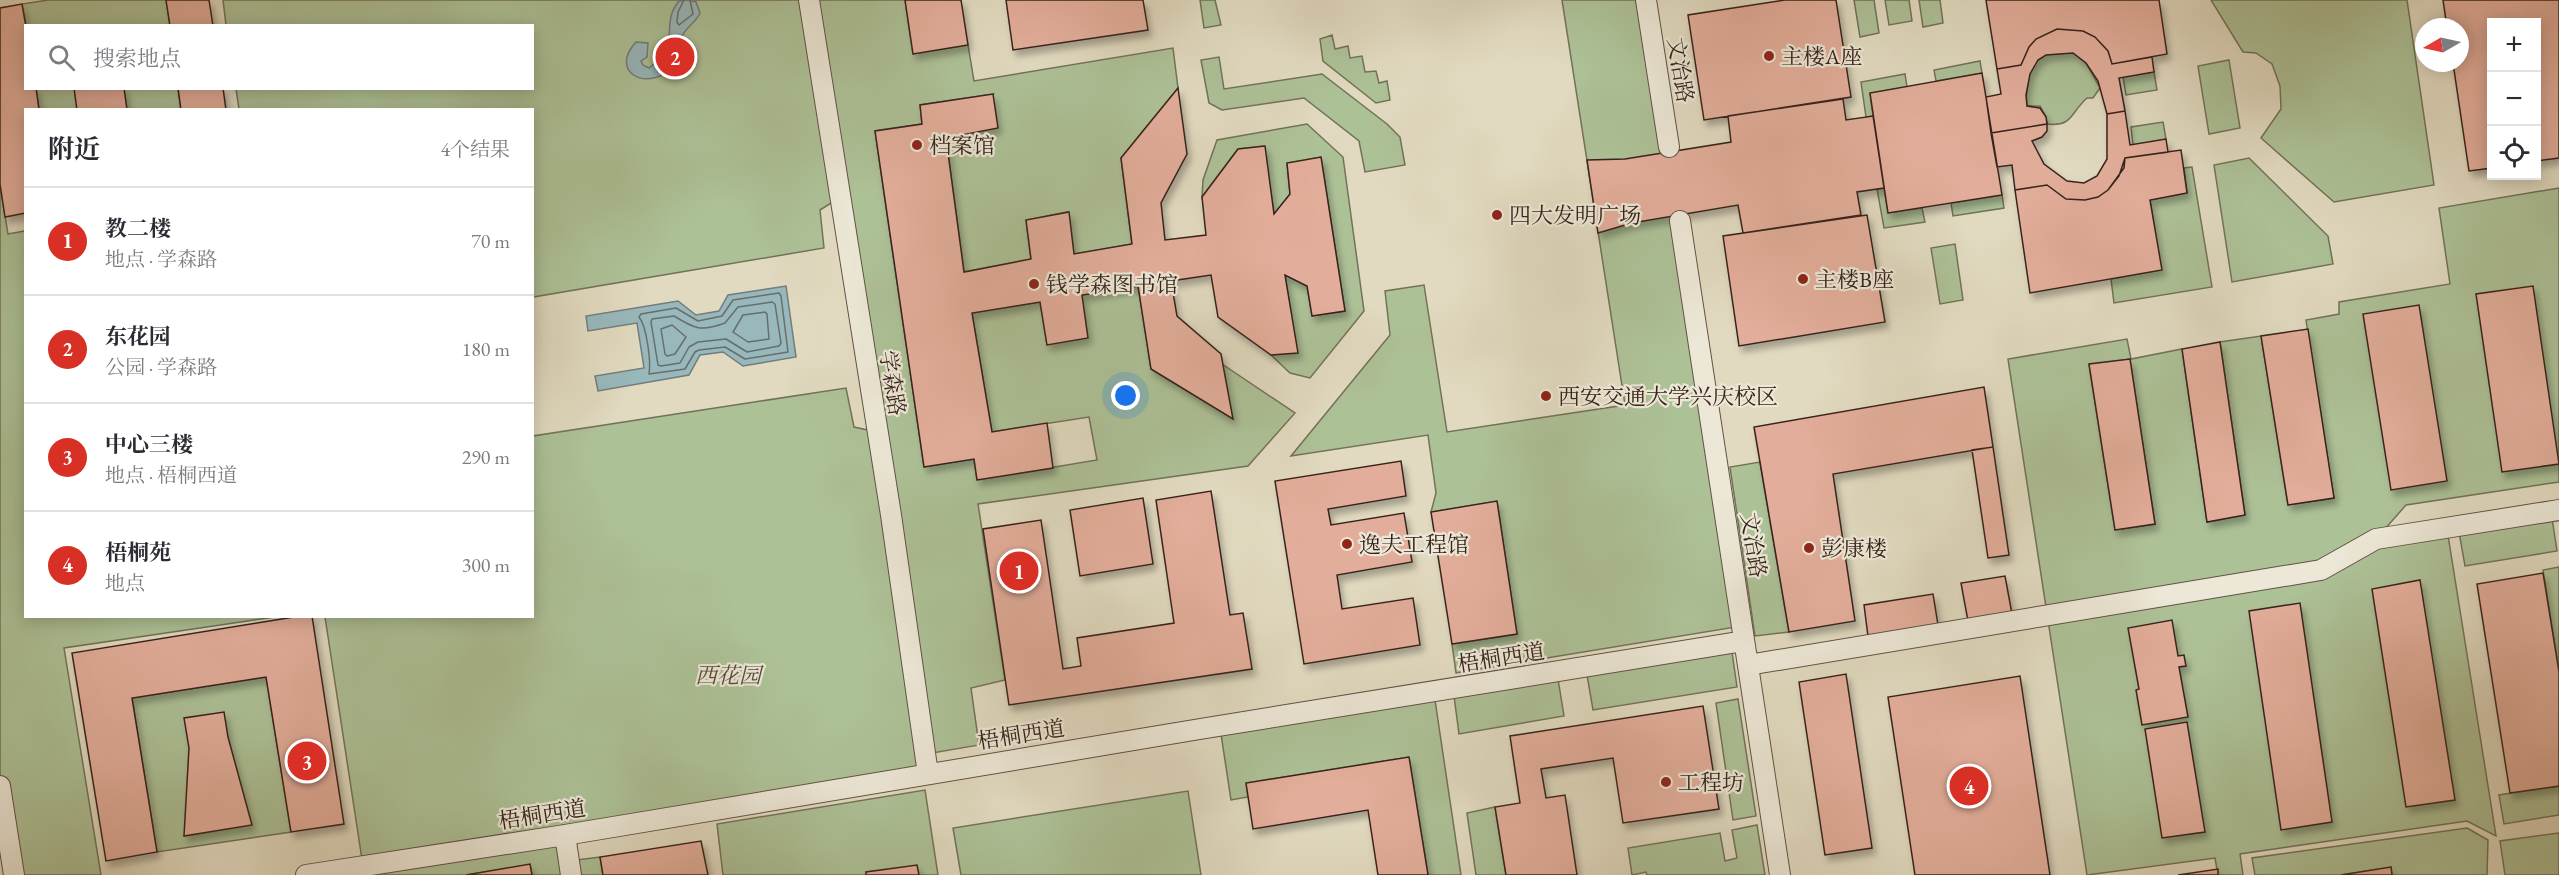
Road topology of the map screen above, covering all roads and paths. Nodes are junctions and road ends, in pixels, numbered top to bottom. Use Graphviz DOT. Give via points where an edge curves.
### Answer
graph roads {
  1 [pos="809,0"];
  2 [pos="1646,0"];
  3 [pos="1669,147"];
  4 [pos="1680,221"];
  5 [pos="2559,510"];
  6 [pos="1744,641"];
  7 [pos="1748,665"];
  8 [pos="928,774"];
  9 [pos="0,786"];
  10 [pos="565,835"];
  11 [pos="14,875"];
  12 [pos="306,875"];
  13 [pos="571,875"];
  14 [pos="1780,875"];
  1 -- 8 [label="street, 学森路"];
  2 -- 3 [label="street, 文治路"];
  4 -- 6 [label="street, 文治路"];
  5 -- 7 [label="street" via="2376,539 2321,570"];
  6 -- 7 [label="street, 文治路"];
  6 -- 8 [label="street, 梧桐西道"];
  7 -- 14 [label="street, 文治路"];
  8 -- 10 [label="street, 梧桐西道"];
  9 -- 11 [label="street"];
  10 -- 12 [label="street, 梧桐西道"];
  10 -- 13 [label="street"];
}
